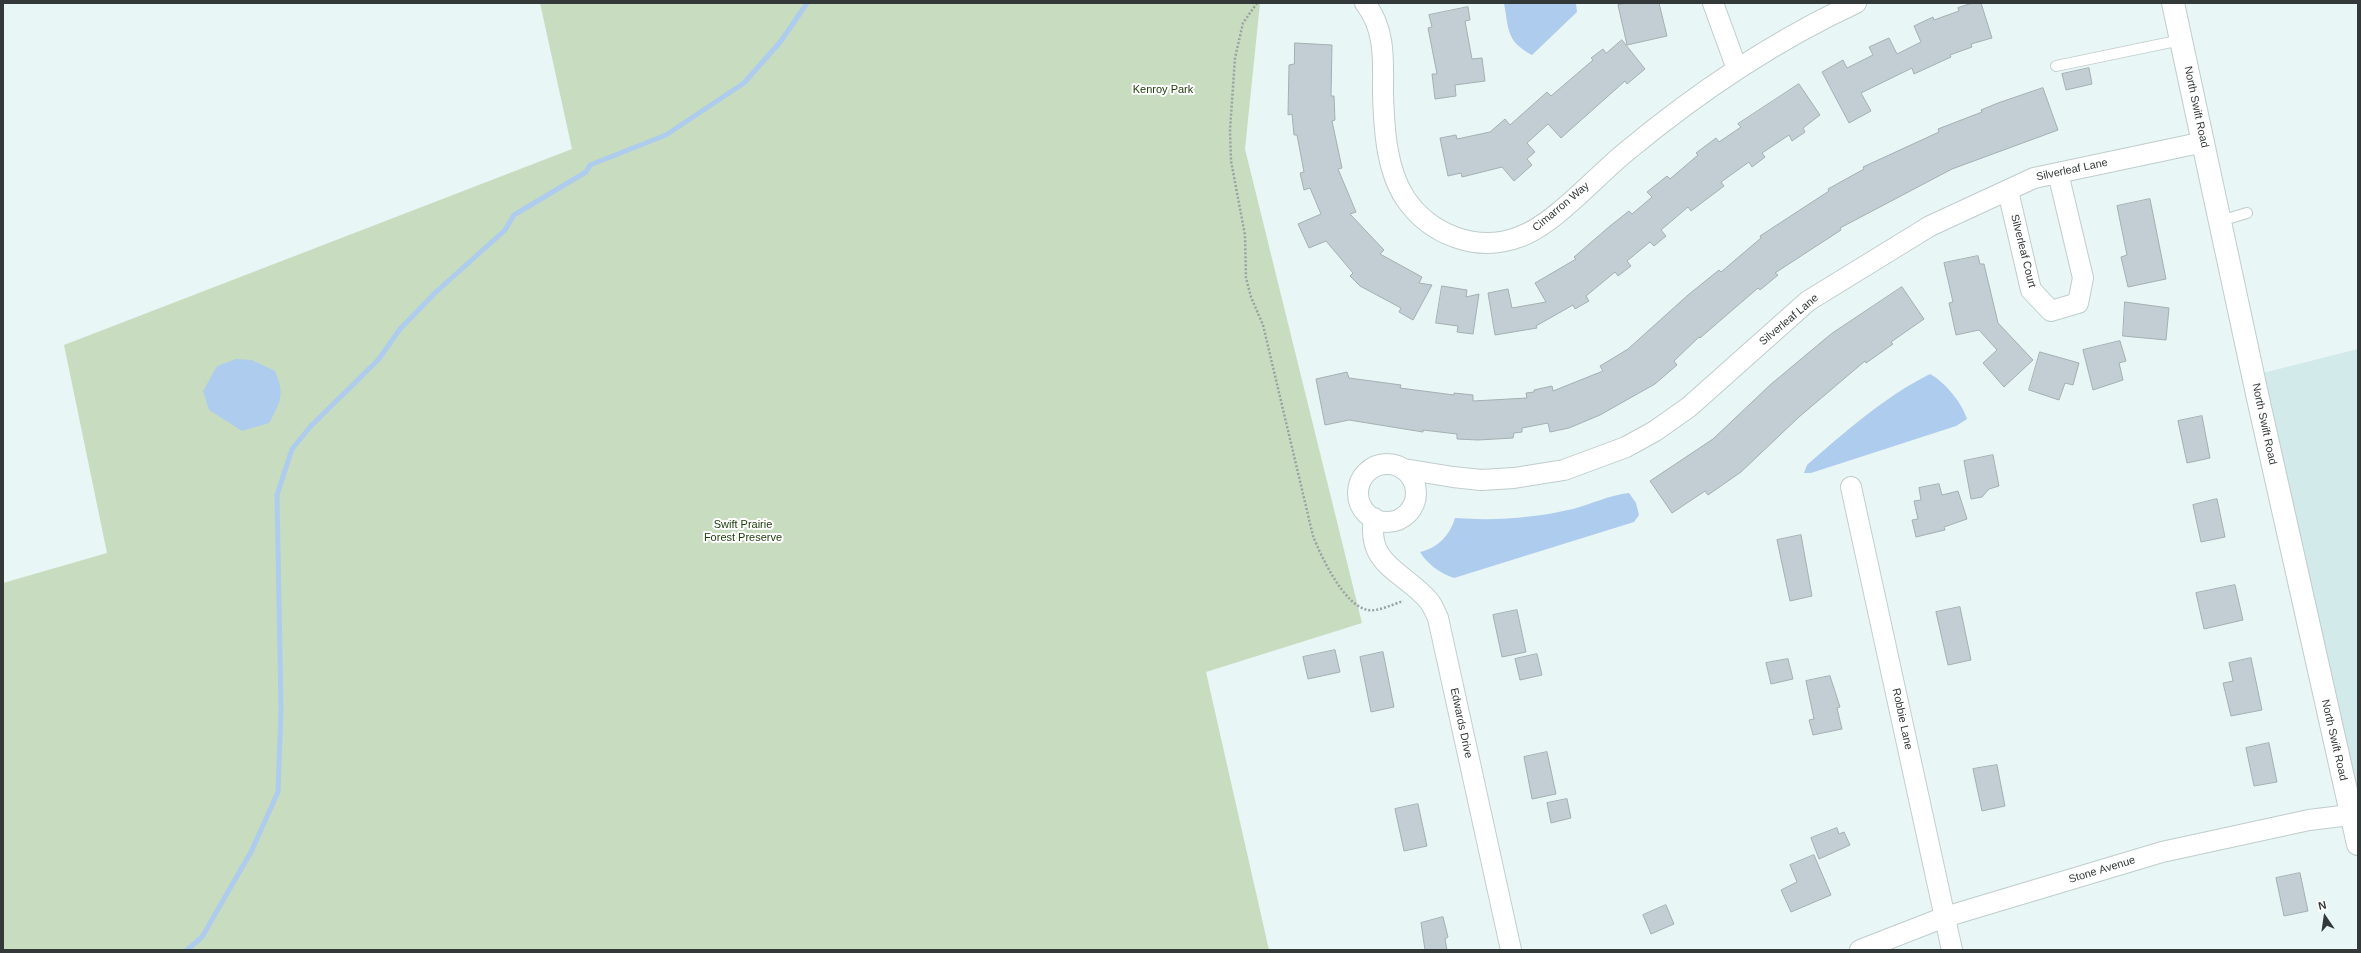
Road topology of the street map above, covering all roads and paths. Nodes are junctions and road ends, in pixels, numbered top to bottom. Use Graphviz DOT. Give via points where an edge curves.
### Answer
graph roads {
  1 [pos="1257,3"];
  2 [pos="1365,3"];
  3 [pos="1713,3"];
  4 [pos="1856,3"];
  5 [pos="2174,3"];
  6 [pos="2181,40"];
  7 [pos="2056,66"];
  8 [pos="1737,69"];
  9 [pos="2204,142"];
  10 [pos="2058,173"];
  11 [pos="2008,191"];
  12 [pos="2247,213"];
  13 [pos="2220,221"];
  14 [pos="1404,469"];
  15 [pos="1851,487"];
  16 [pos="1374,518"];
  17 [pos="1406,600"];
  18 [pos="2355,815"];
  19 [pos="2358,844"];
  20 [pos="1945,917"];
  21 [pos="1511,950"];
  22 [pos="1860,950"];
  23 [pos="1952,950"];
  1 -- 17 [label="path" via="1243,23 1235,58 1230,130 1230,161 1245,235 1246,278 1263,325 1312,536 1322,558 1355,606 1369,611"];
  2 -- 8 [label="street, Cimarron Way" via="1383,43 1385,125 1390,162 1396,182 1404,197 1427,223 1442,233 1474,242 1504,242 1530,233 1626,151"];
  3 -- 8 [label="street"];
  4 -- 8 [label="street, Cimarron Way"];
  5 -- 6 [label="street, North Swift Road"];
  6 -- 7 [label="lane"];
  6 -- 9 [label="street, North Swift Road"];
  9 -- 10 [label="street, Silverleaf Lane"];
  9 -- 13 [label="street, North Swift Road"];
  10 -- 11 [label="street, Silverleaf Lane" via="2034,178"];
  10 -- 11 [label="street, Silverleaf Court" via="2083,278 2078,303 2051,311 2031,290"];
  11 -- 14 [label="street, Silverleaf Lane" via="1930,226 1808,301 1689,407 1655,431 1626,447 1564,470 1514,478 1467,479"];
  12 -- 13 [label="lane"];
  13 -- 18 [label="street, North Swift Road"];
  14 -- 16 [label="street" via="1416,488 1416,499 1411,510 1403,517 1392,521"];
  14 -- 16 [label="street, Silverleaf Lane" via="1394,465 1383,465 1372,468 1364,476 1359,487 1359,498 1363,508"];
  15 -- 20 [label="street, Robbie Lane"];
  16 -- 21 [label="street, Edwards Drive" via="1374,545 1383,561 1430,602 1438,618"];
  18 -- 19 [label="street, North Swift Road"];
  18 -- 20 [label="street, Stone Avenue" via="2309,820 2162,852"];
  20 -- 22 [label="street, Stone Avenue"];
  20 -- 23 [label="street, Robbie Lane"];
}
